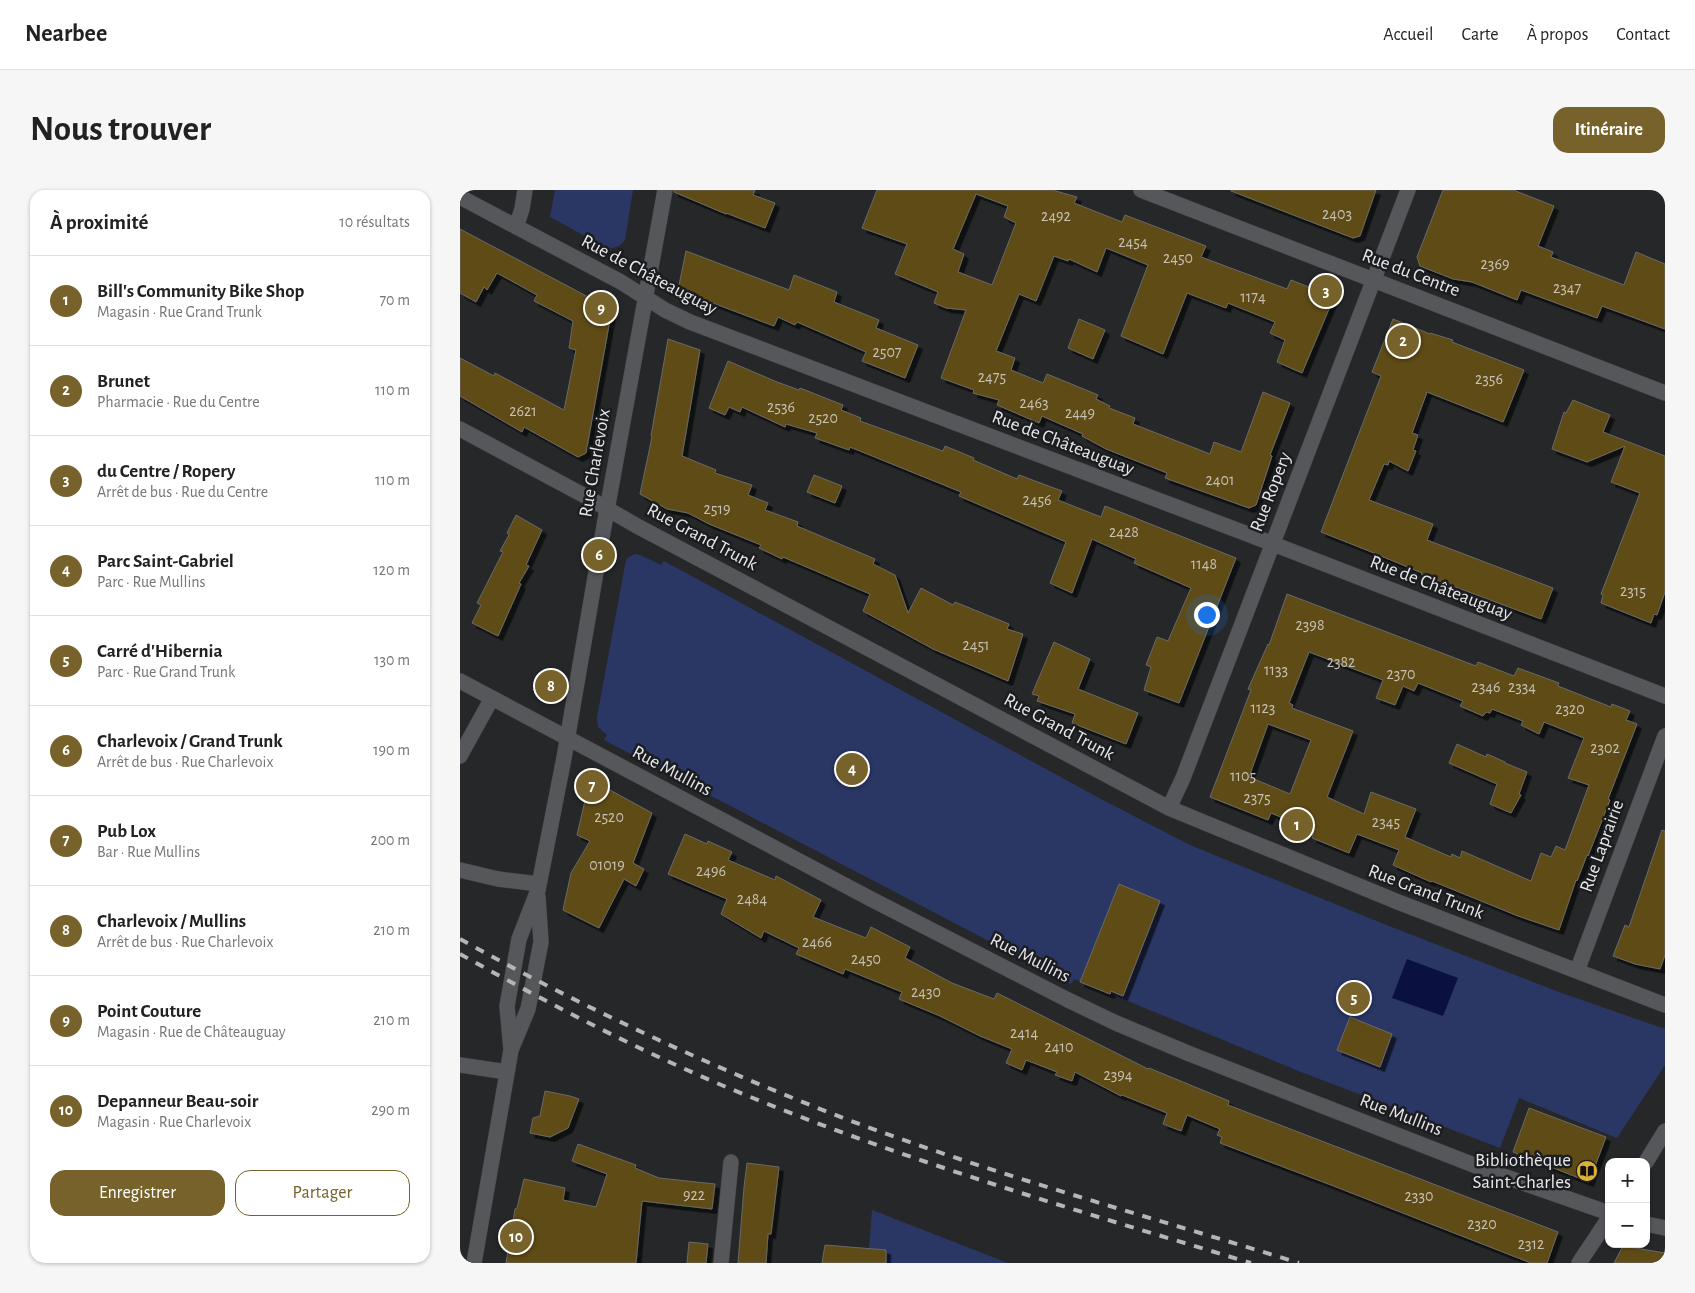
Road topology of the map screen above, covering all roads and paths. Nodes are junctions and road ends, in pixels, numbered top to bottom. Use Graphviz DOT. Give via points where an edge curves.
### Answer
graph roads {
  1 [pos="525,190"];
  2 [pos="665,190"];
  3 [pos="1142,190"];
  4 [pos="1408,190"];
  5 [pos="460,197"];
  6 [pos="516,227"];
  7 [pos="1374,280"];
  8 [pos="645,298"];
  9 [pos="1665,393"];
  10 [pos="460,430"];
  11 [pos="607,508"];
  12 [pos="1272,544"];
  13 [pos="460,681"];
  14 [pos="1665,696"];
  15 [pos="492,698"];
  16 [pos="1665,736"];
  17 [pos="567,738"];
  18 [pos="460,756"];
  19 [pos="1169,808"];
  20 [pos="460,870"];
  21 [pos="539,887"];
  22 [pos="1577,971"];
  23 [pos="1665,1005"];
  24 [pos="511,1050"];
  25 [pos="460,1065"];
  26 [pos="507,1072"];
  27 [pos="1665,1131"];
  28 [pos="1648,1158"];
  29 [pos="730,1162"];
  30 [pos="1605,1212"];
  31 [pos="1605,1224"];
  32 [pos="1650,1225"];
  33 [pos="1665,1228"];
  34 [pos="474,1263"];
  35 [pos="721,1263"];
  36 [pos="1579,1263"];
  1 -- 6 [label="street"];
  2 -- 8 [label="street, Rue Charlevoix"];
  3 -- 7 [label="street, Rue du Centre"];
  4 -- 7 [label="street, Rue Ropery"];
  5 -- 6 [label="street, Rue de Châteauguay"];
  6 -- 8 [label="street, Rue de Châteauguay"];
  7 -- 9 [label="street, Rue du Centre"];
  7 -- 12 [label="street, Rue Ropery"];
  8 -- 11 [label="street, Rue Charlevoix"];
  8 -- 12 [label="street, Rue de Châteauguay" via="709,330"];
  10 -- 11 [label="street, Rue Grand Trunk"];
  11 -- 17 [label="street, Rue Charlevoix"];
  11 -- 19 [label="street, Rue Grand Trunk"];
  12 -- 14 [label="street, Rue de Châteauguay"];
  12 -- 19 [label="street, Rue Ropery"];
  13 -- 15 [label="street, Rue Mullins"];
  15 -- 17 [label="street, Rue Mullins"];
  15 -- 18 [label="street"];
  16 -- 22 [label="street, Rue Laprairie"];
  17 -- 21 [label="street, Rue Charlevoix"];
  17 -- 30 [label="street, Rue Mullins" via="1116,1023 1489,1171"];
  19 -- 22 [label="street, Rue Grand Trunk"];
  20 -- 21 [label="street"];
  21 -- 24 [label="street, Rue Charlevoix" via="541,942 528,1009"];
  21 -- 24 [label="street, Rue Charlevoix" via="519,939 507,1006"];
  22 -- 23 [label="street, Rue Grand Trunk"];
  24 -- 26 [label="street, Rue Charlevoix"];
  25 -- 26 [label="street"];
  26 -- 34 [label="street, Rue Charlevoix"];
  27 -- 28 [label="street"];
  29 -- 35 [label="street"];
  31 -- 36 [label="street"];
  32 -- 33 [label="street"];
}
